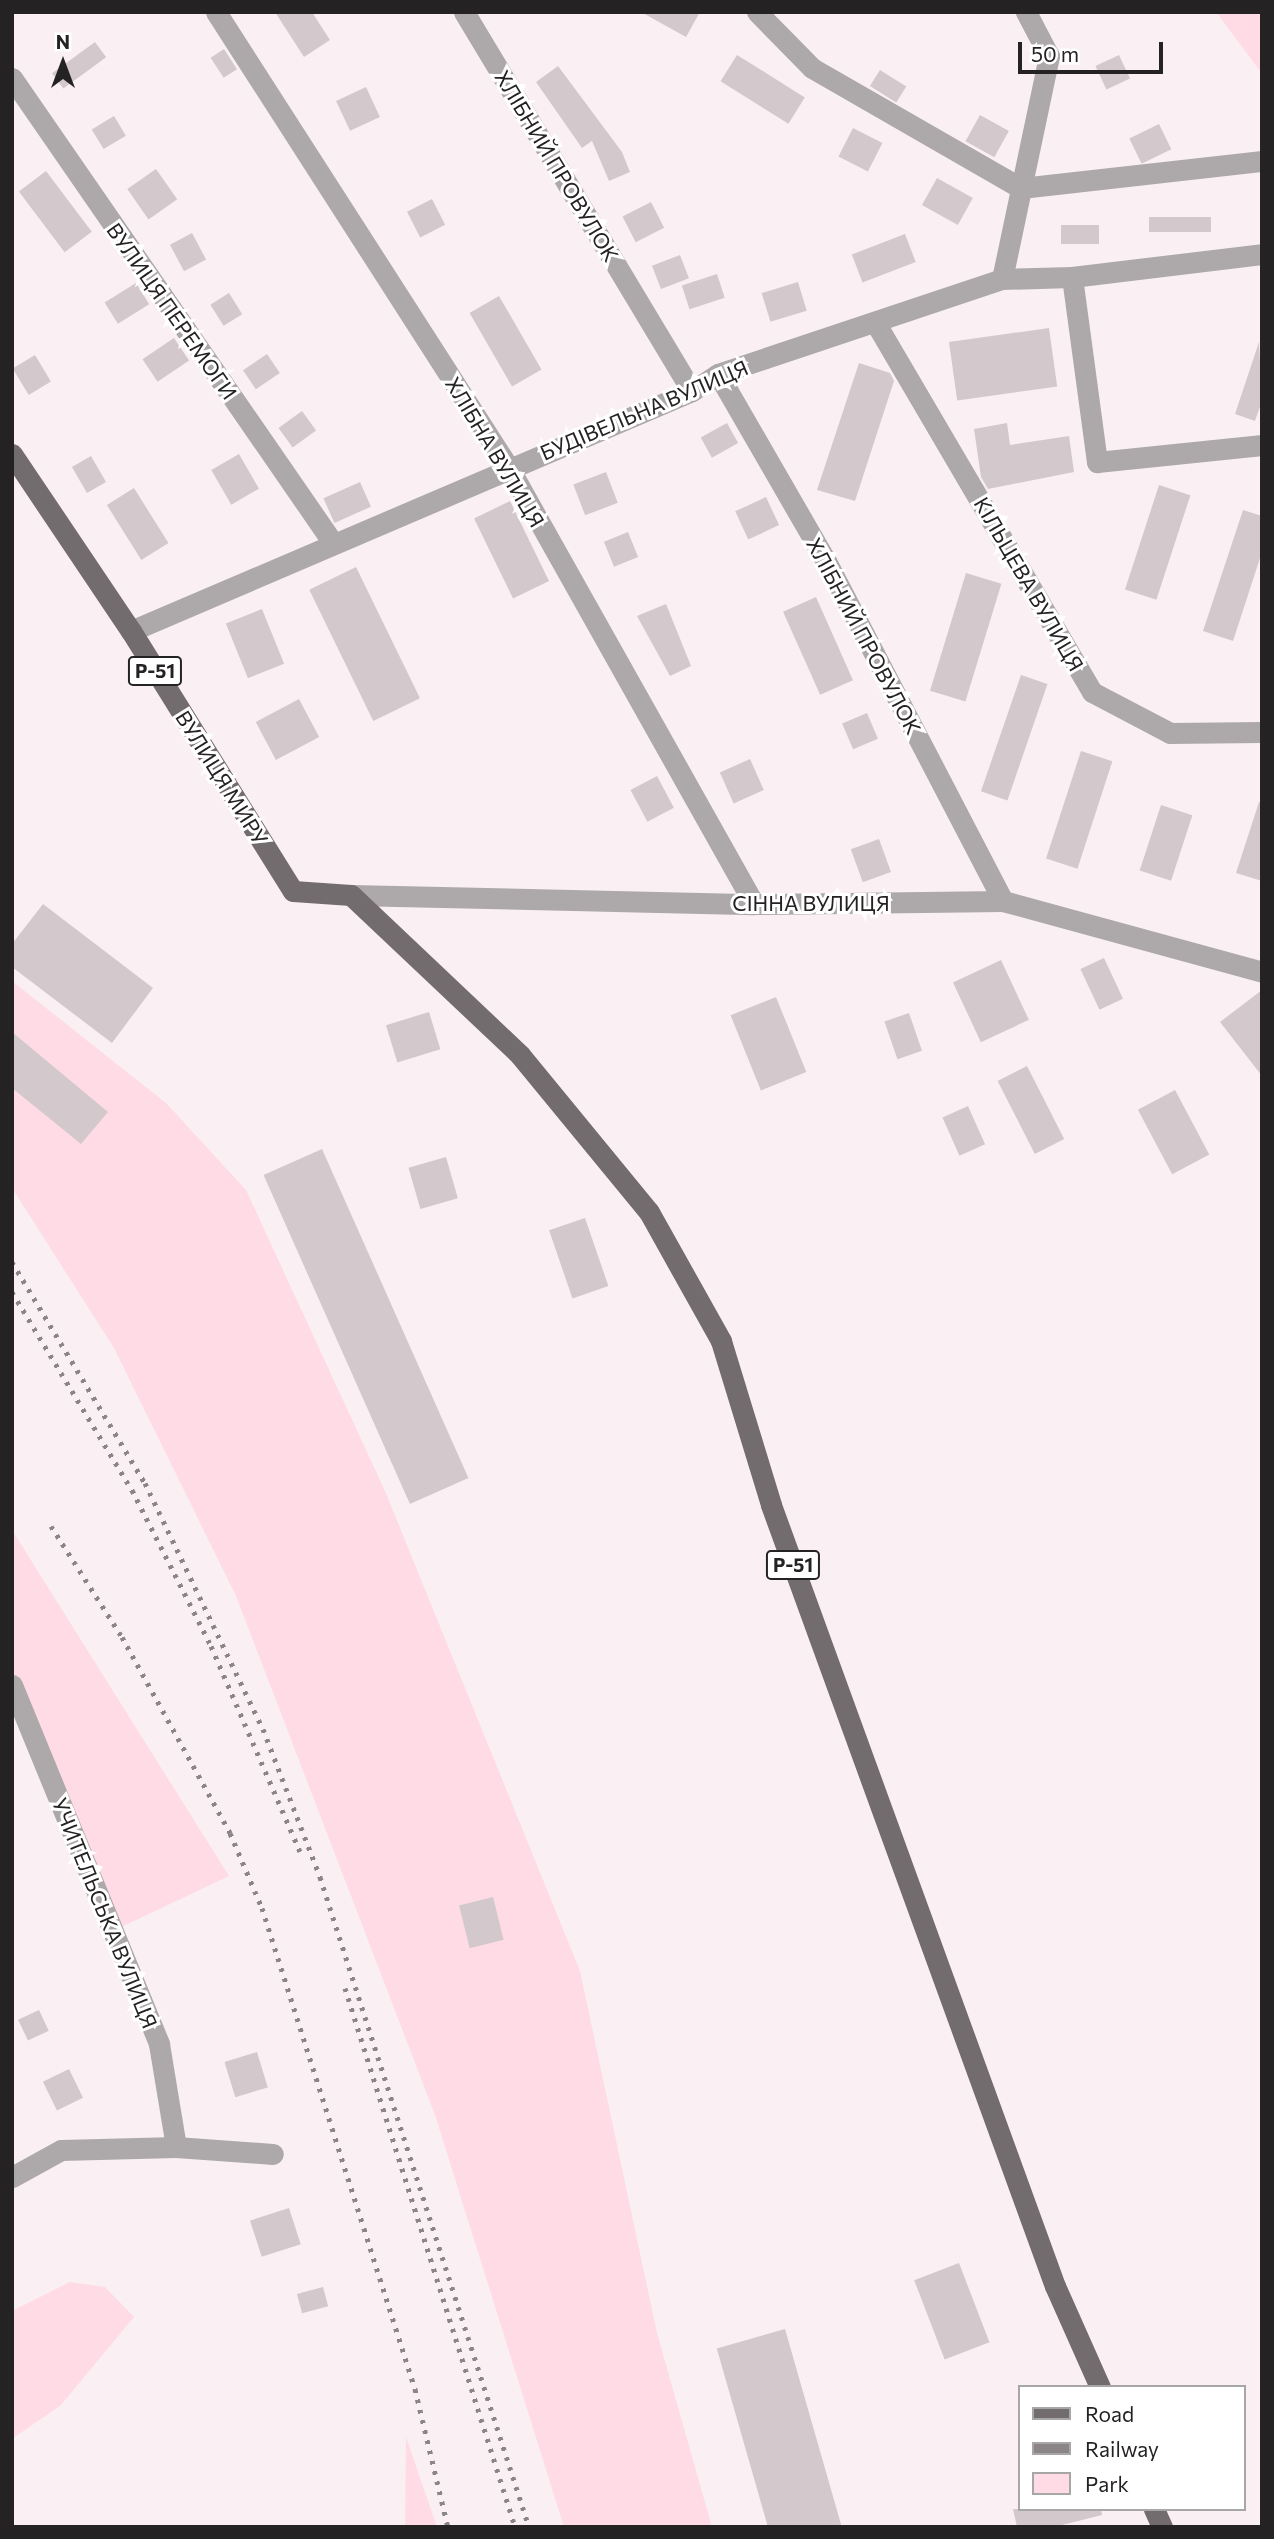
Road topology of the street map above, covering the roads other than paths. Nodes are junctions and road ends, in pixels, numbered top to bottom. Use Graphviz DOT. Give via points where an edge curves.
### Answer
graph roads {
  1 [pos="216,12"];
  2 [pos="464,12"];
  3 [pos="757,12"];
  4 [pos="1026,12"];
  5 [pos="12,78"];
  6 [pos="1262,161"];
  7 [pos="1021,188"];
  8 [pos="1262,254"];
  9 [pos="1072,277"];
  10 [pos="1002,279"];
  11 [pos="875,322"];
  12 [pos="719,374"];
  13 [pos="692,391"];
  14 [pos="1262,445"];
  15 [pos="12,454"];
  16 [pos="509,468"];
  17 [pos="333,543"];
  18 [pos="131,631"];
  19 [pos="1262,732"];
  20 [pos="351,895"];
  21 [pos="1003,901"];
  22 [pos="754,904"];
  23 [pos="1262,972"];
  24 [pos="12,1685"];
  25 [pos="176,2147"];
  26 [pos="273,2154"];
  27 [pos="12,2177"];
  28 [pos="1099,2385"];
  29 [pos="1155,2511"];
  30 [pos="1162,2527"];
  1 -- 16 [label="street, ХЛІБНА ВУЛИЦЯ"];
  2 -- 13 [label="street, ХЛІБНИЙ ПРОВУЛОК"];
  3 -- 7 [label="street" via="812,68"];
  4 -- 7 [label="street" via="1049,56"];
  5 -- 17 [label="street, ВУЛИЦЯ ПЕРЕМОГИ"];
  6 -- 7 [label="street"];
  7 -- 10 [label="street"];
  8 -- 9 [label="street, БУДІВЕЛЬНА ВУЛИЦЯ"];
  9 -- 10 [label="street, БУДІВЕЛЬНА ВУЛИЦЯ"];
  9 -- 14 [label="street" via="1097,462"];
  10 -- 11 [label="street, БУДІВЕЛЬНА ВУЛИЦЯ"];
  11 -- 12 [label="street, БУДІВЕЛЬНА ВУЛИЦЯ"];
  11 -- 19 [label="street, КІЛЬЦЕВА ВУЛИЦЯ" via="1092,692 1170,733"];
  12 -- 13 [label="street, БУДІВЕЛЬНА ВУЛИЦЯ"];
  12 -- 21 [label="street, ХЛІБНИЙ ПРОВУЛОК" via="826,561"];
  13 -- 16 [label="street, БУДІВЕЛЬНА ВУЛИЦЯ"];
  15 -- 18 [label="main road, ВУЛИЦЯ МИРУ / Р-51"];
  16 -- 17 [label="street, БУДІВЕЛЬНА ВУЛИЦЯ"];
  16 -- 22 [label="street, ХЛІБНА ВУЛИЦЯ"];
  17 -- 18 [label="street, БУДІВЕЛЬНА ВУЛИЦЯ"];
  18 -- 20 [label="main road, ВУЛИЦЯ МИРУ / Р-51" via="293,891"];
  20 -- 22 [label="street, СІННА ВУЛИЦЯ"];
  20 -- 28 [label="main road, Р-51" via="520,1055 649,1212 721,1341 786,1544 1055,2286"];
  21 -- 22 [label="street, СІННА ВУЛИЦЯ"];
  21 -- 23 [label="street, СІННА ВУЛИЦЯ"];
  24 -- 25 [label="street, УЧИТЕЛЬСЬКА ВУЛИЦЯ" via="159,2044"];
  25 -- 26 [label="street"];
  25 -- 27 [label="street" via="61,2150"];
  29 -- 30 [label="main road"];
}
